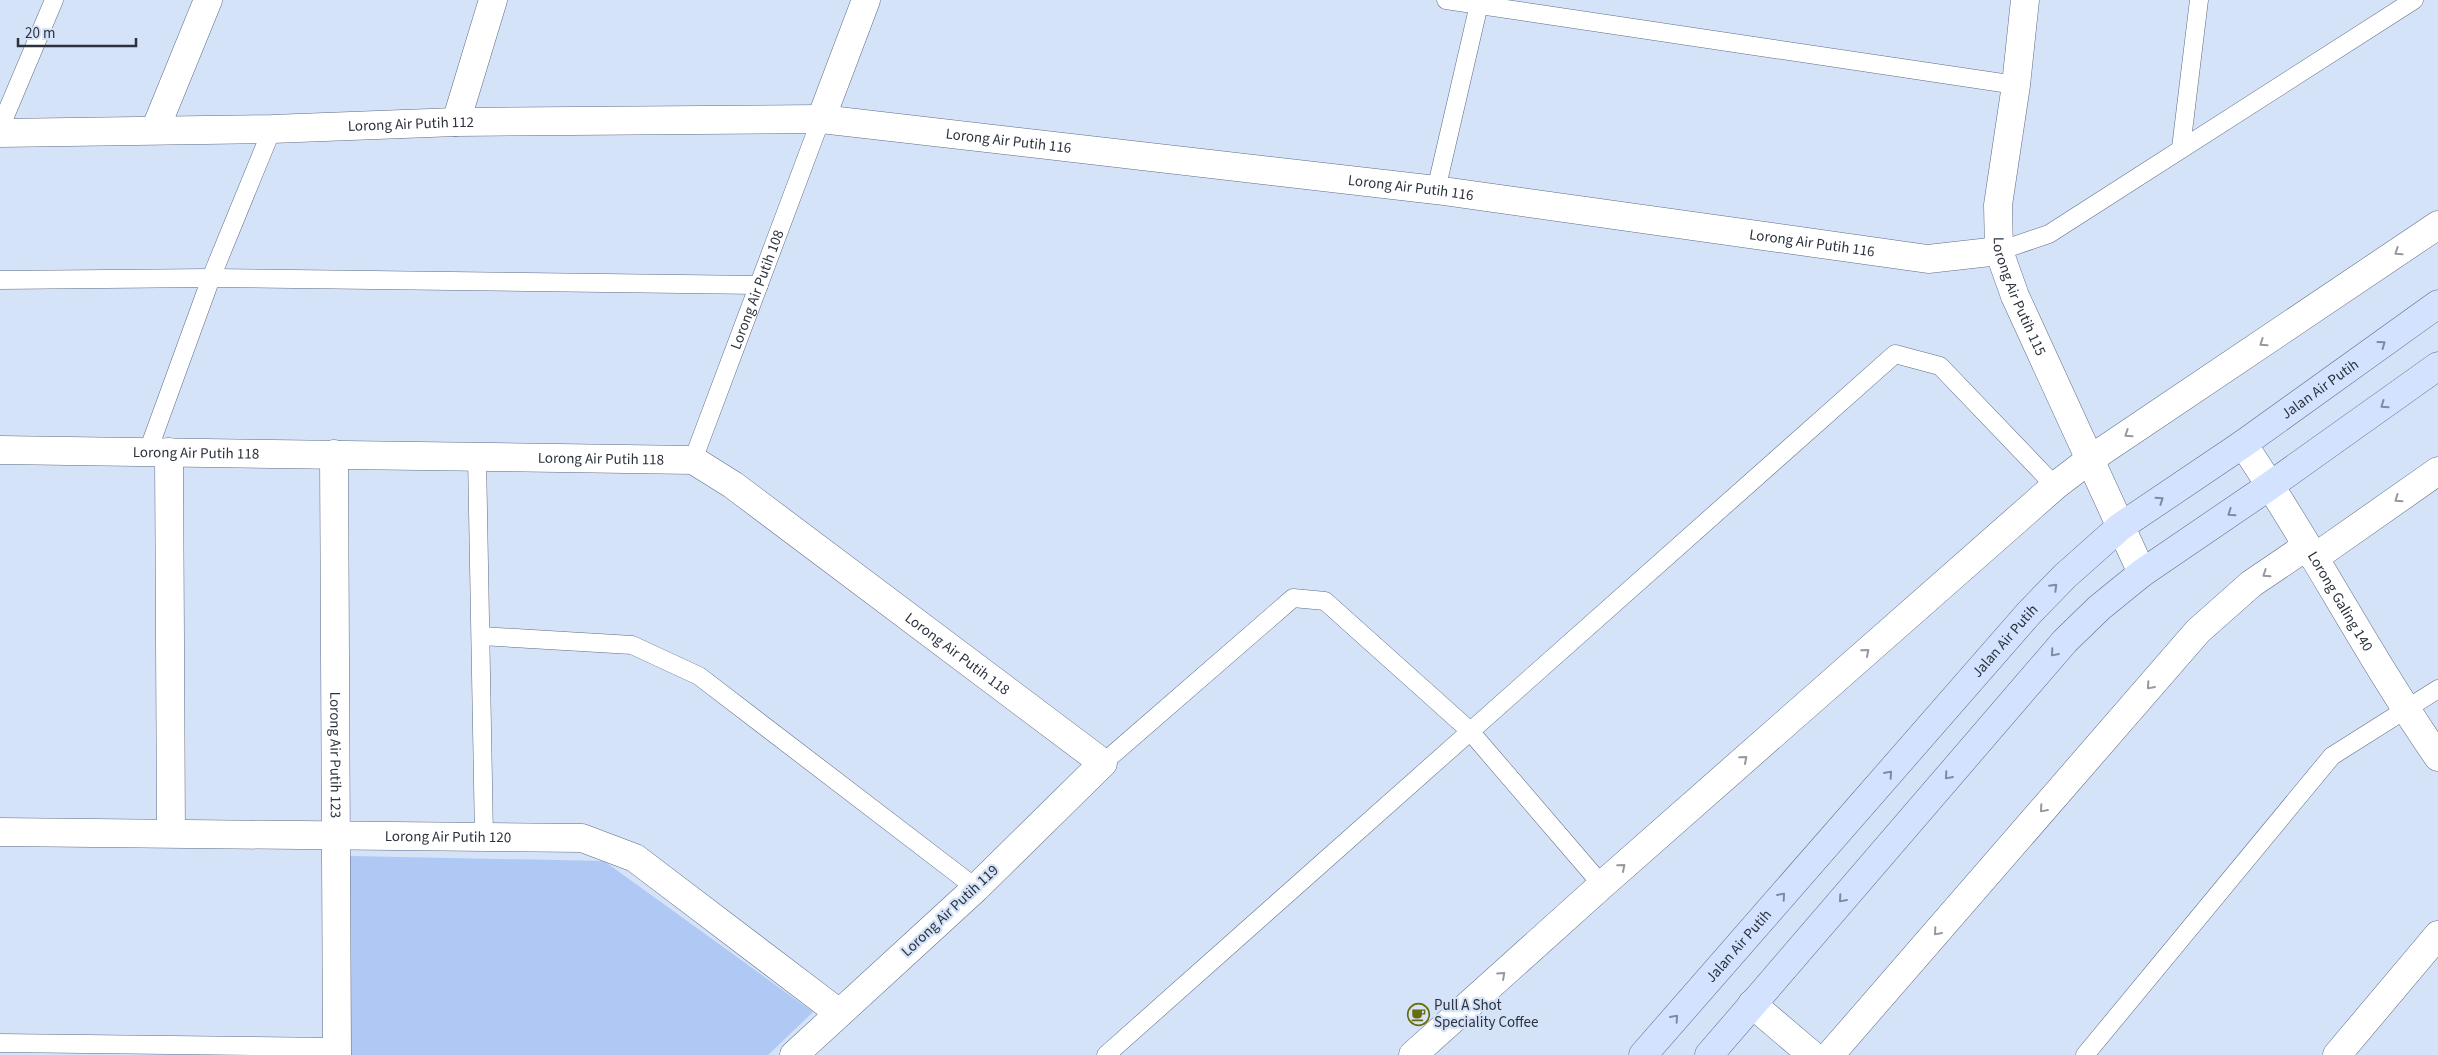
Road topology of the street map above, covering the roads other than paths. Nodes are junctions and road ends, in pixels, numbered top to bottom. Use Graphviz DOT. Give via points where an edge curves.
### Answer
graph roads {
  1 [pos="54,0"];
  2 [pos="208,0"];
  3 [pos="493,0"];
  4 [pos="866,0"];
  5 [pos="1446,0"];
  6 [pos="2025,0"];
  7 [pos="2199,0"];
  8 [pos="2414,0"];
  9 [pos="1479,3"];
  10 [pos="2016,85"];
  11 [pos="821,119"];
  12 [pos="456,122"];
  13 [pos="0,128"];
  14 [pos="272,129"];
  15 [pos="155,130"];
  16 [pos="0,133"];
  17 [pos="2181,148"];
  18 [pos="1436,190"];
  19 [pos="2438,225"];
  20 [pos="1999,252"];
  21 [pos="211,278"];
  22 [pos="0,280"];
  23 [pos="759,286"];
  24 [pos="2438,304"];
  25 [pos="2438,366"];
  26 [pos="2243,444"];
  27 [pos="0,450"];
  28 [pos="158,452"];
  29 [pos="334,454"];
  30 [pos="476,456"];
  31 [pos="693,460"];
  32 [pos="2089,460"];
  33 [pos="2438,471"];
  34 [pos="2271,485"];
  35 [pos="2055,486"];
  36 [pos="2120,527"];
  37 [pos="2310,552"];
  38 [pos="2142,573"];
  39 [pos="481,636"];
  40 [pos="2438,689"];
  41 [pos="2406,710"];
  42 [pos="1469,730"];
  43 [pos="2438,757"];
  44 [pos="1103,763"];
  45 [pos="0,832"];
  46 [pos="171,834"];
  47 [pos="336,835"];
  48 [pos="484,837"];
  49 [pos="1602,885"];
  50 [pos="976,888"];
  51 [pos="2438,935"];
  52 [pos="1752,1004"];
  53 [pos="839,1013"];
  54 [pos="0,1043"];
  55 [pos="337,1051"];
  56 [pos="794,1055"];
  57 [pos="1106,1055"];
  58 [pos="1413,1055"];
  59 [pos="1643,1055"];
  60 [pos="1709,1055"];
  61 [pos="1812,1055"];
  62 [pos="1830,1055"];
  63 [pos="2085,1055"];
  64 [pos="2337,1055"];
  1 -- 13 [label="lane"];
  2 -- 15 [label="street"];
  3 -- 12 [label="street"];
  4 -- 11 [label="street"];
  5 -- 9 [label="lane"];
  6 -- 10 [label="street, Lorong Air Putih 115"];
  7 -- 17 [label="lane"];
  8 -- 17 [label="lane"];
  9 -- 10 [label="lane"];
  9 -- 18 [label="lane"];
  10 -- 20 [label="street, Lorong Air Putih 115" via="1998,205"];
  11 -- 12 [label="street, Lorong Air Putih 112"];
  11 -- 18 [label="street, Lorong Air Putih 116"];
  11 -- 23 [label="lane, Lorong Air Putih 108"];
  12 -- 14 [label="street, Lorong Air Putih 112"];
  14 -- 15 [label="street, Lorong Air Putih 112"];
  14 -- 21 [label="lane"];
  15 -- 16 [label="street, Lorong Air Putih 112"];
  17 -- 20 [label="lane" via="2049,234"];
  18 -- 20 [label="street, Lorong Air Putih 116" via="1928,259"];
  19 -- 32 [label="street, one-way"];
  20 -- 32 [label="street, Lorong Air Putih 115" via="2015,296"];
  21 -- 22 [label="lane"];
  21 -- 23 [label="lane"];
  21 -- 28 [label="lane"];
  23 -- 31 [label="lane, Lorong Air Putih 108"];
  26 -- 24 [label="street, Jalan Air Putih, one-way"];
  25 -- 34 [label="street, one-way"];
  26 -- 34 [label="street, Lorong Galing 140"];
  36 -- 26 [label="street, Jalan Air Putih, one-way"];
  27 -- 28 [label="street, Lorong Air Putih 118"];
  28 -- 29 [label="street, Lorong Air Putih 118"];
  28 -- 46 [label="street"];
  29 -- 30 [label="street, Lorong Air Putih 118"];
  29 -- 47 [label="street, Lorong Air Putih 123"];
  30 -- 31 [label="street, Lorong Air Putih 118"];
  30 -- 39 [label="lane"];
  31 -- 44 [label="street, Lorong Air Putih 118" via="734,485"];
  32 -- 35 [label="street"];
  32 -- 36 [label="street, Lorong Air Putih 115"];
  33 -- 37 [label="street, one-way"];
  34 -- 37 [label="street, Lorong Galing 140"];
  34 -- 38 [label="street, one-way"];
  35 -- 42 [label="lane" via="1940,366 1895,354"];
  49 -- 35 [label="street, one-way"];
  36 -- 38 [label="street, Lorong Air Putih 115"];
  59 -- 36 [label="street, Jalan Air Putih, one-way" via="2029,612"];
  37 -- 41 [label="street, Lorong Galing 140"];
  37 -- 62 [label="street, one-way" via="2252,584 2198,631"];
  38 -- 52 [label="street, one-way" via="2098,608 2065,641"];
  39 -- 48 [label="lane"];
  39 -- 50 [label="lane" via="632,645 699,676"];
  40 -- 41 [label="lane"];
  41 -- 43 [label="street, Lorong Galing 140"];
  41 -- 63 [label="lane" via="2332,756"];
  42 -- 44 [label="lane" via="1325,601 1293,598"];
  42 -- 49 [label="lane"];
  42 -- 57 [label="lane"];
  44 -- 50 [label="street, Lorong Air Putih 119"];
  45 -- 46 [label="street, Lorong Air Putih 120"];
  46 -- 47 [label="street, Lorong Air Putih 120"];
  47 -- 48 [label="street, Lorong Air Putih 120"];
  47 -- 55 [label="street, Lorong Air Putih 123"];
  48 -- 53 [label="street, Lorong Air Putih 120" via="582,838 635,858"];
  58 -- 49 [label="street, one-way"];
  50 -- 53 [label="street, Lorong Air Putih 119"];
  51 -- 64 [label="street"];
  52 -- 60 [label="street"];
  52 -- 61 [label="street"];
  53 -- 56 [label="street, Lorong Air Putih 119"];
  54 -- 55 [label="lane"];
}
